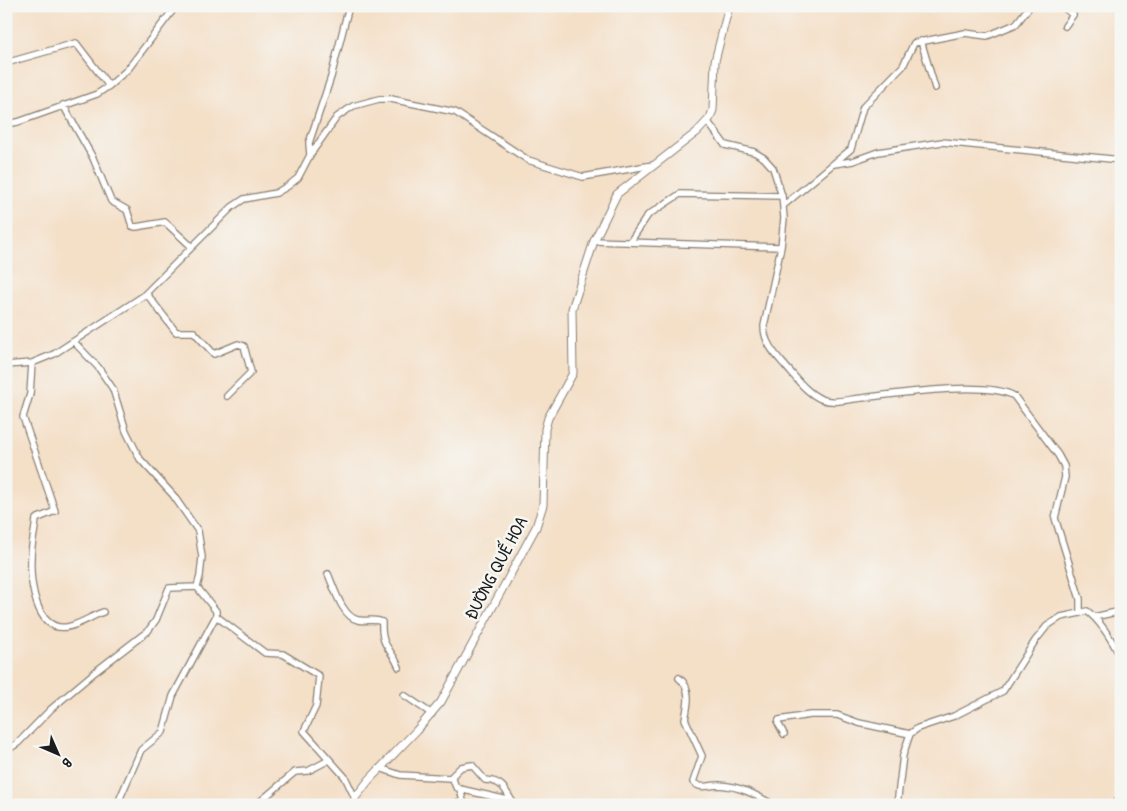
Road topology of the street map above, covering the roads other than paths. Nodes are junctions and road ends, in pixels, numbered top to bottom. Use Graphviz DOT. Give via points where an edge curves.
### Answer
graph roads {
  1 [pos="176,6"];
  2 [pos="349,6"];
  3 [pos="730,6"];
  4 [pos="1030,6"];
  5 [pos="1062,6"];
  6 [pos="1065,26"];
  7 [pos="922,42"];
  8 [pos="6,63"];
  9 [pos="109,86"];
  10 [pos="935,88"];
  11 [pos="63,105"];
  12 [pos="708,122"];
  13 [pos="6,124"];
  14 [pos="310,155"];
  15 [pos="1121,160"];
  16 [pos="832,164"];
  17 [pos="655,165"];
  18 [pos="782,196"];
  19 [pos="784,205"];
  20 [pos="594,241"];
  21 [pos="630,242"];
  22 [pos="781,247"];
  23 [pos="192,248"];
  24 [pos="146,293"];
  25 [pos="74,342"];
  26 [pos="32,362"];
  27 [pos="6,364"];
  28 [pos="227,396"];
  29 [pos="328,574"];
  30 [pos="197,586"];
  31 [pos="1121,611"];
  32 [pos="102,612"];
  33 [pos="1080,613"];
  34 [pos="216,616"];
  35 [pos="1094,617"];
  36 [pos="1121,658"];
  37 [pos="399,667"];
  38 [pos="680,678"];
  39 [pos="404,695"];
  40 [pos="432,714"];
  41 [pos="784,734"];
  42 [pos="910,734"];
  43 [pos="6,751"];
  44 [pos="329,760"];
  45 [pos="380,768"];
  46 [pos="452,777"];
  47 [pos="460,789"];
  48 [pos="1121,796"];
  49 [pos="354,801"];
  50 [pos="513,803"];
  51 [pos="117,805"];
  52 [pos="256,805"];
  53 [pos="464,805"];
  54 [pos="774,805"];
  55 [pos="897,805"];
  56 [pos="1116,805"];
  1 -- 9 [label="street" via="128,69"];
  2 -- 14 [label="street" via="331,77 309,143"];
  3 -- 12 [label="street" via="715,62 713,110"];
  4 -- 7 [label="street" via="1016,24 987,36 965,33"];
  5 -- 6 [label="street" via="1073,15"];
  7 -- 10 [label="street"];
  7 -- 16 [label="street" via="914,43 903,66 867,101 851,149"];
  8 -- 9 [label="street" via="76,43"];
  9 -- 11 [label="street" via="97,94"];
  11 -- 13 [label="street"];
  11 -- 23 [label="street" via="93,158 111,200 127,210 132,226 165,222"];
  12 -- 17 [label="street, ĐƯỜNG QUẾ HOA"];
  12 -- 18 [label="street" via="725,145 754,152 764,158 772,168"];
  14 -- 17 [label="street" via="332,123 345,111 366,101 390,99 455,112 528,160 583,177"];
  14 -- 23 [label="street" via="293,182 276,192 238,202"];
  15 -- 16 [label="street" via="942,142 878,152"];
  16 -- 19 [label="street"];
  17 -- 20 [label="street, ĐƯỜNG QUẾ HOA" via="617,194"];
  18 -- 19 [label="street"];
  18 -- 21 [label="street" via="680,194 648,215"];
  19 -- 22 [label="street"];
  20 -- 21 [label="street"];
  20 -- 40 [label="street, ĐƯỜNG QUẾ HOA" via="572,309 574,373 548,418 541,516 452,684"];
  21 -- 22 [label="street"];
  22 -- 33 [label="street" via="764,333 773,352 820,399 834,401 906,393 994,390 1006,392 1019,401 1064,466 1064,482 1055,518 1080,599"];
  23 -- 24 [label="street"];
  24 -- 25 [label="street"];
  24 -- 28 [label="street" via="176,332 194,332 214,354 238,344 244,346 251,372"];
  25 -- 26 [label="street"];
  25 -- 30 [label="street" via="98,367 113,389 126,431 140,458 173,495 198,531 202,557"];
  26 -- 27 [label="street"];
  26 -- 32 [label="street" via="30,394 23,417 55,511 36,519 31,557 34,594 44,618 51,625 67,627"];
  29 -- 37 [label="street" via="352,618 382,622 384,644"];
  30 -- 34 [label="street" via="216,611"];
  30 -- 43 [label="street" via="170,588 148,631 50,709"];
  31 -- 35 [label="street"];
  33 -- 35 [label="street" via="1087,611"];
  33 -- 42 [label="street" via="1061,617 1047,626 1004,691"];
  34 -- 44 [label="street" via="265,653 283,654 319,676 316,706 304,731"];
  34 -- 51 [label="street" via="173,696 163,732 141,750"];
  35 -- 36 [label="street"];
  38 -- 54 [label="street" via="686,684 689,707 685,719 702,756 693,782 699,787 719,785 750,792"];
  39 -- 40 [label="street"];
  40 -- 45 [label="street, ĐƯỜNG QUẾ HOA"];
  41 -- 42 [label="street" via="779,720 823,715"];
  42 -- 55 [label="street" via="903,755"];
  44 -- 49 [label="street" via="345,778"];
  44 -- 52 [label="street" via="308,771 295,772"];
  45 -- 46 [label="street" via="400,775"];
  45 -- 49 [label="street, ĐƯỜNG QUẾ HOA"];
  46 -- 47 [label="street"];
  46 -- 50 [label="street" via="461,768 474,766 485,780 496,780 502,785"];
  47 -- 50 [label="street"];
  47 -- 53 [label="street"];
  48 -- 56 [label="street"];
}
